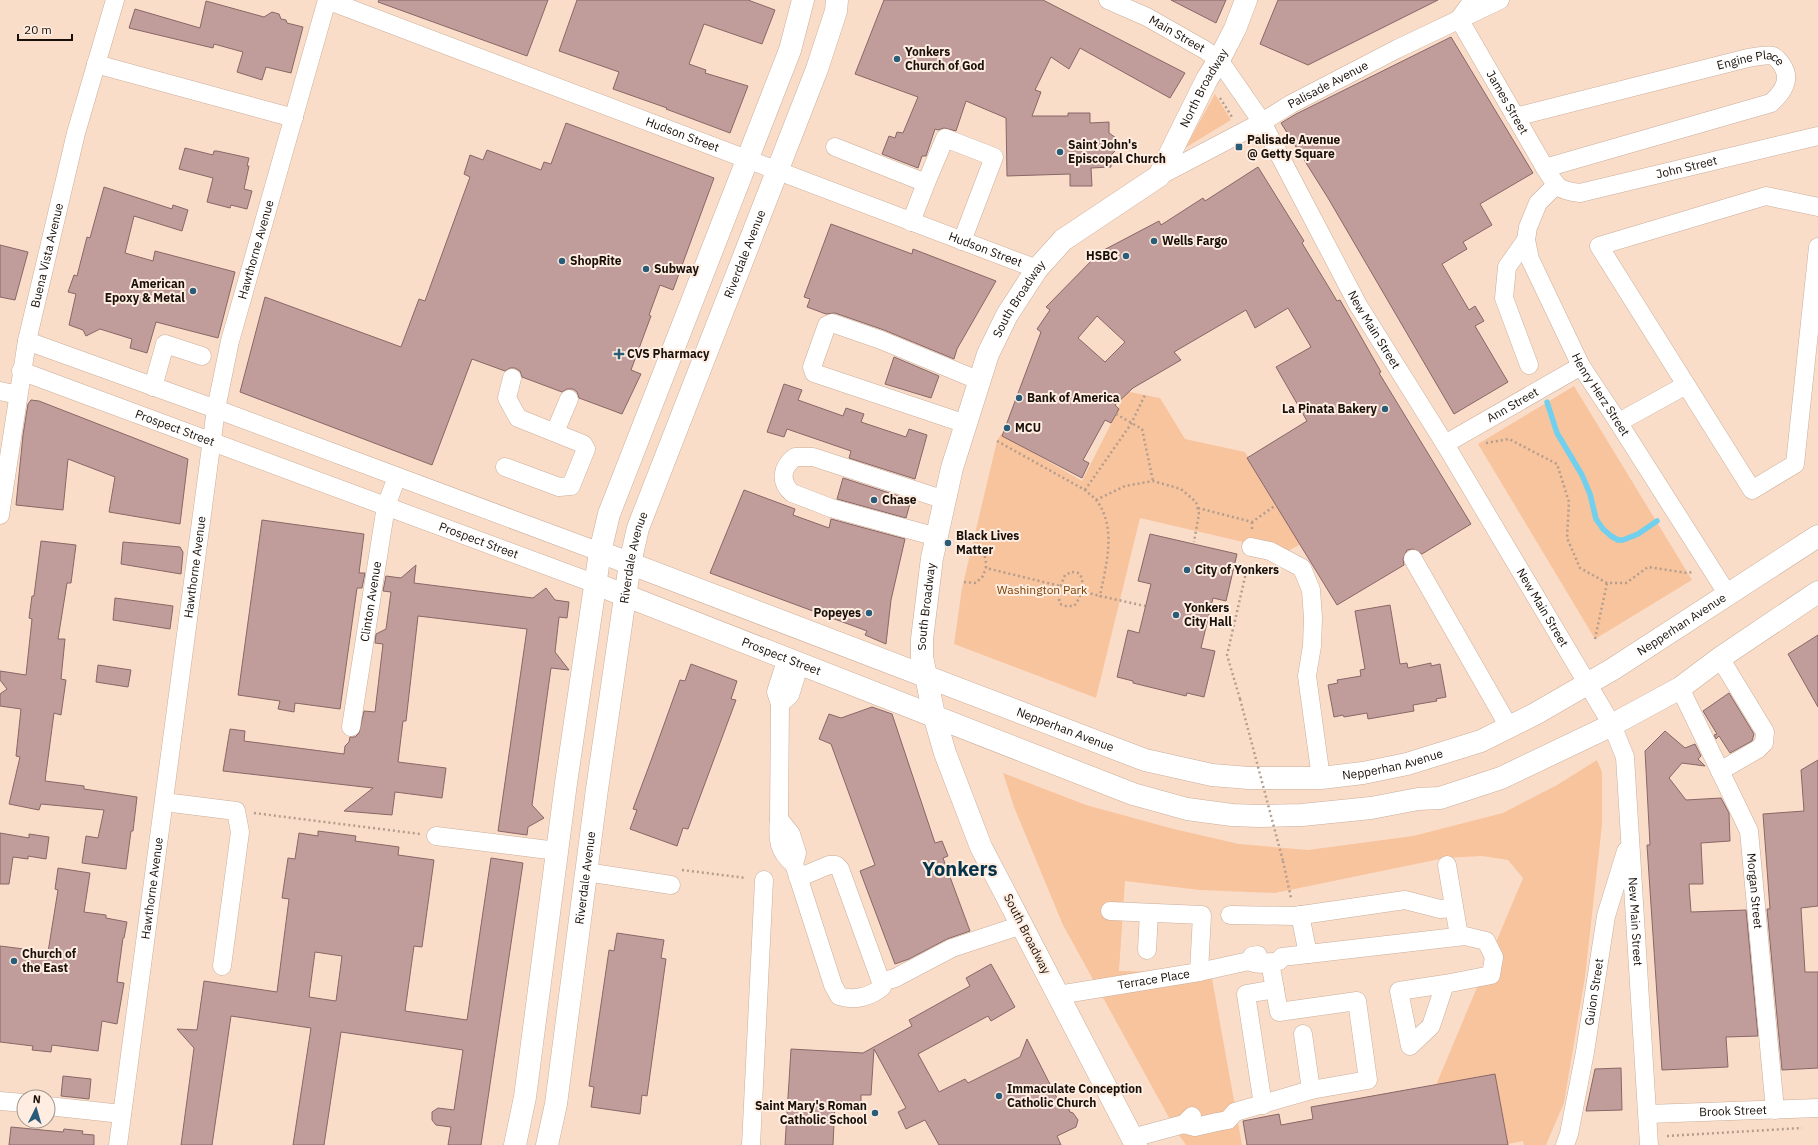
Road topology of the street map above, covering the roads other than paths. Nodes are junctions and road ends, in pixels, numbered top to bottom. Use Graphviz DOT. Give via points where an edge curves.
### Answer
graph roads {
  1 [pos="115,0"];
  2 [pos="327,0"];
  3 [pos="803,0"];
  4 [pos="837,0"];
  5 [pos="1108,0"];
  6 [pos="1246,0"];
  7 [pos="1473,0"];
  8 [pos="1500,0"];
  9 [pos="1459,19"];
  10 [pos="1219,60"];
  11 [pos="96,64"];
  12 [pos="1515,117"];
  13 [pos="294,118"];
  14 [pos="1262,122"];
  15 [pos="1818,136"];
  16 [pos="835,146"];
  17 [pos="747,160"];
  18 [pos="1545,168"];
  19 [pos="777,172"];
  20 [pos="1159,176"];
  21 [pos="926,183"];
  22 [pos="1556,185"];
  23 [pos="1818,207"];
  24 [pos="912,222"];
  25 [pos="1526,240"];
  26 [pos="962,241"];
  27 [pos="1818,247"];
  28 [pos="1037,269"];
  29 [pos="27,341"];
  30 [pos="202,356"];
  31 [pos="1529,365"];
  32 [pos="1581,366"];
  33 [pos="21,371"];
  34 [pos="512,378"];
  35 [pos="980,381"];
  36 [pos="1686,385"];
  37 [pos="153,387"];
  38 [pos="0,391"];
  39 [pos="18,395"];
  40 [pos="569,399"];
  41 [pos="216,409"];
  42 [pos="1619,422"];
  43 [pos="966,424"];
  44 [pos="555,432"];
  45 [pos="212,441"];
  46 [pos="1445,444"];
  47 [pos="505,467"];
  48 [pos="397,477"];
  49 [pos="945,500"];
  50 [pos="386,506"];
  51 [pos="0,515"];
  52 [pos="1818,536"];
  53 [pos="937,537"];
  54 [pos="1251,547"];
  55 [pos="600,552"];
  56 [pos="1413,559"];
  57 [pos="630,563"];
  58 [pos="596,584"];
  59 [pos="1818,592"];
  60 [pos="626,595"];
  61 [pos="1728,595"];
  62 [pos="1720,658"];
  63 [pos="794,661"];
  64 [pos="925,676"];
  65 [pos="1587,683"];
  66 [pos="1680,688"];
  67 [pos="934,715"];
  68 [pos="1612,725"];
  69 [pos="351,727"];
  70 [pos="1509,727"];
  71 [pos="1720,770"];
  72 [pos="1321,778"];
  73 [pos="164,802"];
  74 [pos="436,836"];
  75 [pos="1630,840"];
  76 [pos="557,851"];
  77 [pos="1447,865"];
  78 [pos="796,871"];
  79 [pos="586,872"];
  80 [pos="764,880"];
  81 [pos="671,885"];
  82 [pos="1454,908"];
  83 [pos="1110,911"];
  84 [pos="1149,913"];
  85 [pos="1202,915"];
  86 [pos="1300,915"];
  87 [pos="1022,925"];
  88 [pos="1459,936"];
  89 [pos="1147,950"];
  90 [pos="1306,954"];
  91 [pos="1276,960"];
  92 [pos="222,966"];
  93 [pos="1199,972"];
  94 [pos="879,978"];
  95 [pos="1445,984"];
  96 [pos="1275,989"];
  97 [pos="1058,995"];
  98 [pos="1303,1034"];
  99 [pos="1310,1090"];
  100 [pos="0,1101"];
  101 [pos="16,1102"];
  102 [pos="1263,1105"];
  103 [pos="56,1107"];
  104 [pos="1818,1108"];
  105 [pos="1775,1110"];
  106 [pos="122,1114"];
  107 [pos="1648,1114"];
  108 [pos="1134,1141"];
  109 [pos="1656,1141"];
  110 [pos="118,1145"];
  111 [pos="515,1145"];
  112 [pos="547,1145"];
  113 [pos="750,1145"];
  114 [pos="1565,1145"];
  1 -- 11 [label="street, Buena Vista Avenue"];
  2 -- 13 [label="street, Hawthorne Avenue"];
  2 -- 17 [label="street, Hudson Street"];
  3 -- 17 [label="main road" via="790,50"];
  4 -- 19 [label="main road, Riverdale Avenue" via="836,11 817,69"];
  5 -- 10 [label="street, Main Street" via="1147,17"];
  6 -- 10 [label="main road, North Broadway"];
  7 -- 9 [label="street"];
  8 -- 9 [label="street, Palisade Avenue"];
  9 -- 12 [label="street, James Street"];
  9 -- 14 [label="street, Palisade Avenue" via="1298,100"];
  10 -- 14 [label="street, Main Street"];
  10 -- 20 [label="main road, North Broadway"];
  11 -- 13 [label="street"];
  11 -- 29 [label="street, Buena Vista Avenue" via="76,133"];
  12 -- 18 [label="street, James Street"];
  12 -- 18 [label="street, Engine Place" via="1748,58 1772,56 1780,61 1787,72 1782,93 1771,103"];
  13 -- 41 [label="street, Hawthorne Avenue" via="230,341"];
  14 -- 20 [label="street, Palisade Avenue"];
  14 -- 46 [label="street, New Main Street" via="1358,305"];
  15 -- 22 [label="street, John Street" via="1580,193 1563,191"];
  16 -- 21 [label="street"];
  17 -- 19 [label="street, Hudson Street"];
  17 -- 55 [label="main road" via="609,514"];
  18 -- 22 [label="street, James Street"];
  19 -- 24 [label="street, Hudson Street"];
  19 -- 57 [label="main road, Riverdale Avenue" via="638,528"];
  20 -- 28 [label="main road, South Broadway" via="1063,240"];
  21 -- 24 [label="street"];
  21 -- 26 [label="street" via="945,138 994,157"];
  22 -- 25 [label="street, Henry Herz Street" via="1538,203 1528,227"];
  23 -- 36 [label="street" via="1766,196 1599,246"];
  24 -- 26 [label="street, Hudson Street"];
  25 -- 31 [label="street" via="1507,267 1504,298"];
  25 -- 32 [label="street, Henry Herz Street" via="1530,259"];
  26 -- 28 [label="street, Hudson Street"];
  27 -- 36 [label="street" via="1794,464 1752,490"];
  28 -- 35 [label="main road, South Broadway" via="1007,315 988,354"];
  29 -- 33 [label="street, Buena Vista Avenue"];
  29 -- 37 [label="street"];
  30 -- 37 [label="street" via="164,344"];
  32 -- 42 [label="street, Henry Herz Street"];
  32 -- 46 [label="street, Ann Street"];
  33 -- 39 [label="street, Buena Vista Avenue"];
  33 -- 45 [label="street, Prospect Street"];
  34 -- 44 [label="street" via="507,398 518,418"];
  35 -- 43 [label="main road, South Broadway"];
  35 -- 43 [label="street" via="881,340 832,323 827,325 812,367 814,372"];
  36 -- 42 [label="street"];
  37 -- 41 [label="street"];
  38 -- 39 [label="street"];
  39 -- 51 [label="street, Buena Vista Avenue"];
  40 -- 44 [label="street"];
  41 -- 45 [label="street, Hawthorne Avenue"];
  41 -- 48 [label="street"];
  42 -- 61 [label="street, Henry Herz Street"];
  43 -- 49 [label="main road, South Broadway"];
  44 -- 47 [label="street" via="583,444 586,449 571,486 558,487"];
  45 -- 50 [label="street, Prospect Street"];
  45 -- 73 [label="street, Hawthorne Avenue"];
  46 -- 65 [label="street, New Main Street"];
  48 -- 50 [label="street, Clinton Avenue"];
  48 -- 55 [label="street"];
  49 -- 53 [label="main road, South Broadway"];
  49 -- 53 [label="street" via="813,457 795,457 787,463 783,474 784,483 792,493 831,508"];
  50 -- 58 [label="street, Prospect Street"];
  50 -- 69 [label="street, Clinton Avenue"];
  52 -- 61 [label="main road, Nepperhan Avenue"];
  53 -- 64 [label="main road, South Broadway" via="922,639"];
  54 -- 72 [label="street" via="1270,551 1302,568 1311,590 1312,646 1307,676"];
  55 -- 57 [label="main road"];
  55 -- 58 [label="main road"];
  56 -- 70 [label="street"];
  57 -- 60 [label="main road, Riverdale Avenue"];
  57 -- 64 [label="main road"];
  58 -- 60 [label="main road, Prospect Street"];
  58 -- 76 [label="main road"];
  59 -- 62 [label="main road"];
  60 -- 63 [label="main road, Prospect Street"];
  60 -- 79 [label="main road, Riverdale Avenue"];
  61 -- 65 [label="main road, Nepperhan Avenue"];
  62 -- 66 [label="main road"];
  62 -- 71 [label="street" via="1765,732 1764,743 1758,749"];
  63 -- 67 [label="main road, Prospect Street"];
  63 -- 78 [label="street" via="776,692 780,704 780,819 777,838 786,858"];
  64 -- 67 [label="main road, South Broadway"];
  64 -- 72 [label="main road, Nepperhan Avenue" via="1145,760 1212,775"];
  65 -- 68 [label="street, New Main Street"];
  65 -- 70 [label="main road, Nepperhan Avenue"];
  66 -- 68 [label="main road"];
  66 -- 71 [label="street, Morgan Street"];
  67 -- 68 [label="main road" via="1134,794 1187,809 1258,816 1371,808 1418,799 1440,798 1501,778"];
  67 -- 87 [label="main road, South Broadway" via="945,753 981,847"];
  68 -- 75 [label="street, New Main Street" via="1624,757"];
  70 -- 72 [label="main road, Nepperhan Avenue" via="1481,742 1407,764"];
  71 -- 105 [label="street, Morgan Street" via="1749,831"];
  73 -- 92 [label="street" via="236,811 240,832"];
  73 -- 106 [label="street, Hawthorne Avenue"];
  74 -- 76 [label="street"];
  75 -- 107 [label="street, New Main Street"];
  75 -- 114 [label="street, Guion Street" via="1606,916 1585,1052"];
  76 -- 111 [label="main road" via="525,1097"];
  77 -- 82 [label="street"];
  78 -- 94 [label="street" via="829,865 836,865 840,869"];
  78 -- 94 [label="street" via="833,985 839,996 856,999 876,992 882,987"];
  79 -- 81 [label="street"];
  79 -- 112 [label="main road, Riverdale Avenue" via="556,1104"];
  80 -- 113 [label="street"];
  82 -- 86 [label="street" via="1440,909 1405,900"];
  82 -- 88 [label="street"];
  83 -- 84 [label="street"];
  84 -- 85 [label="street"];
  84 -- 89 [label="street"];
  85 -- 86 [label="street"];
  85 -- 93 [label="street"];
  86 -- 90 [label="street"];
  87 -- 94 [label="street" via="952,948 895,978"];
  87 -- 97 [label="main road, South Broadway"];
  88 -- 90 [label="street, Terrace Place"];
  88 -- 95 [label="street, Terrace Place" via="1486,941 1494,957 1491,975"];
  90 -- 91 [label="street, Terrace Place"];
  91 -- 93 [label="street, Terrace Place" via="1277,952 1252,956 1248,961"];
  91 -- 96 [label="street"];
  93 -- 97 [label="street, Terrace Place"];
  96 -- 99 [label="street" via="1279,1012 1357,1001 1368,1080"];
  96 -- 102 [label="street" via="1246,994"];
  97 -- 108 [label="main road, South Broadway"];
  98 -- 99 [label="street"];
  99 -- 102 [label="street"];
  100 -- 101 [label="street"];
  102 -- 108 [label="street" via="1235,1112 1225,1109 1191,1116 1184,1124"];
  103 -- 106 [label="street"];
  104 -- 105 [label="street, Brook Street"];
  105 -- 107 [label="street, Brook Street"];
  106 -- 110 [label="street, Hawthorne Avenue"];
  107 -- 109 [label="street, New Main Street"];
}
